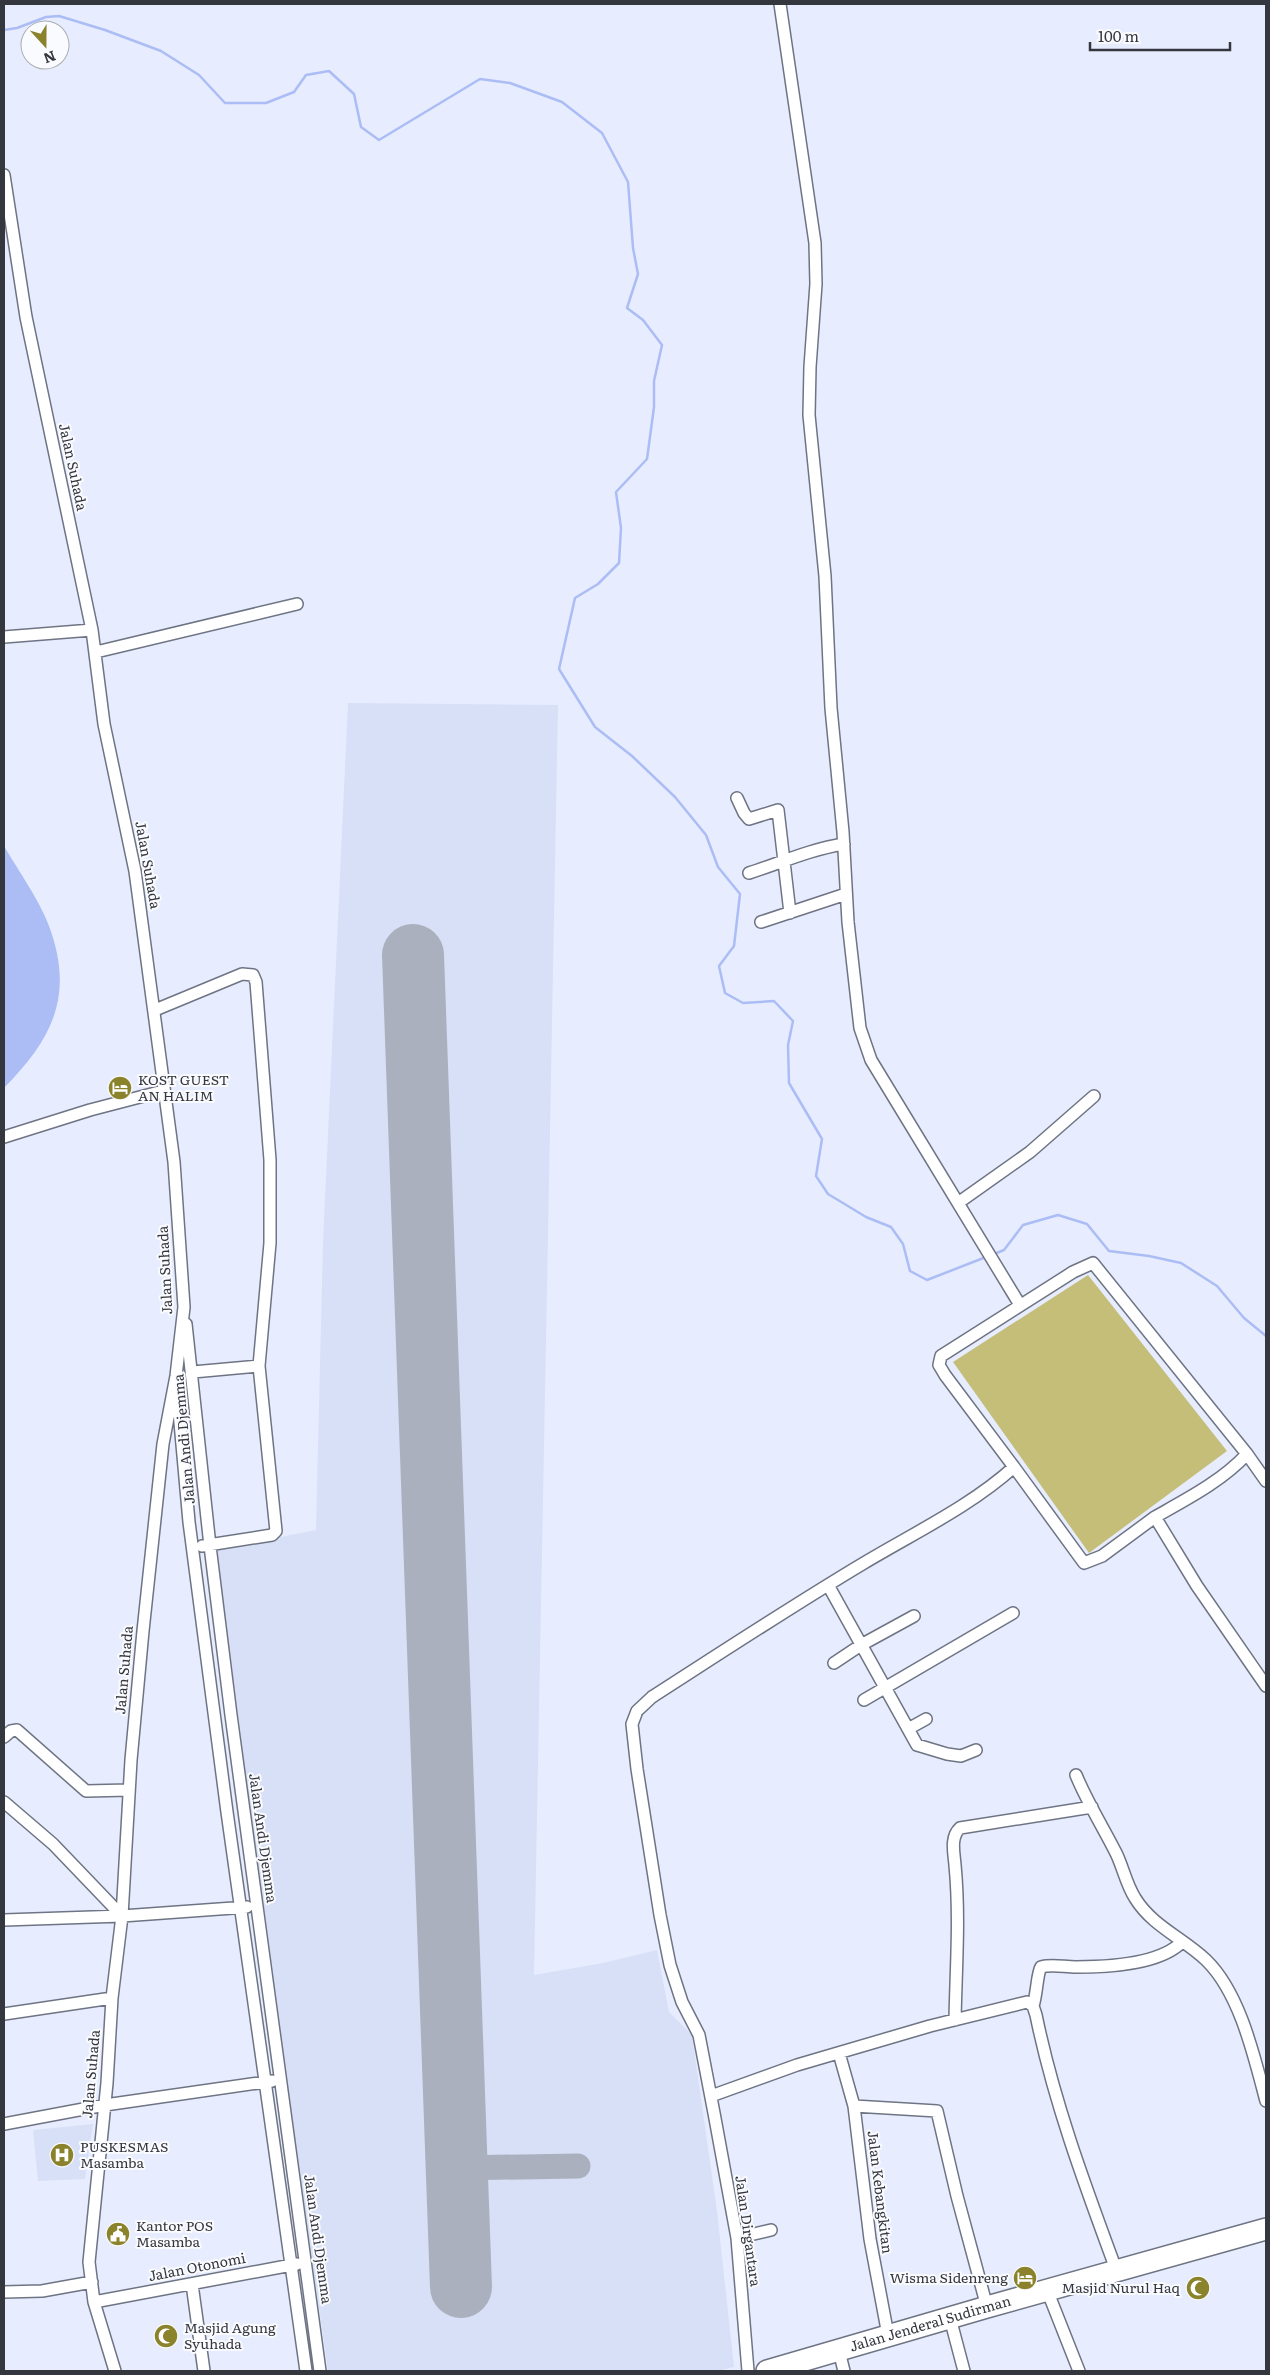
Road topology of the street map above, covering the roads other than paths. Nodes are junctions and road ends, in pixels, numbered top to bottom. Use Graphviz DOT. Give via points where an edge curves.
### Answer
graph roads {
  1 [pos="780,4"];
  2 [pos="4,175"];
  3 [pos="297,604"];
  4 [pos="92,630"];
  5 [pos="4,637"];
  6 [pos="96,652"];
  7 [pos="737,798"];
  8 [pos="844,844"];
  9 [pos="783,860"];
  10 [pos="749,874"];
  11 [pos="846,894"];
  12 [pos="790,913"];
  13 [pos="761,922"];
  14 [pos="155,1010"];
  15 [pos="163,1091"];
  16 [pos="1094,1096"];
  17 [pos="4,1137"];
  18 [pos="958,1203"];
  19 [pos="1020,1305"];
  20 [pos="184,1307"];
  21 [pos="259,1366"];
  22 [pos="193,1372"];
  23 [pos="176,1376"];
  24 [pos="1247,1454"];
  25 [pos="1014,1467"];
  26 [pos="1266,1481"];
  27 [pos="1155,1517"];
  28 [pos="192,1546"];
  29 [pos="210,1546"];
  30 [pos="828,1585"];
  31 [pos="1013,1613"];
  32 [pos="914,1616"];
  33 [pos="861,1645"];
  34 [pos="834,1663"];
  35 [pos="226,1677"];
  36 [pos="211,1679"];
  37 [pos="1266,1686"];
  38 [pos="885,1687"];
  39 [pos="864,1700"];
  40 [pos="926,1719"];
  41 [pos="908,1729"];
  42 [pos="4,1737"];
  43 [pos="976,1750"];
  44 [pos="1076,1775"];
  45 [pos="129,1790"];
  46 [pos="4,1802"];
  47 [pos="1092,1807"];
  48 [pos="257,1906"];
  49 [pos="241,1908"];
  50 [pos="122,1916"];
  51 [pos="4,1920"];
  52 [pos="1182,1942"];
  53 [pos="112,1998"];
  54 [pos="1032,2006"];
  55 [pos="4,2014"];
  56 [pos="955,2020"];
  57 [pos="839,2053"];
  58 [pos="281,2080"];
  59 [pos="264,2082"];
  60 [pos="711,2096"];
  61 [pos="1266,2101"];
  62 [pos="104,2105"];
  63 [pos="854,2106"];
  64 [pos="4,2124"];
  65 [pos="1266,2229"];
  66 [pos="771,2230"];
  67 [pos="737,2238"];
  68 [pos="306,2261"];
  69 [pos="291,2265"];
  70 [pos="1117,2272"];
  71 [pos="92,2282"];
  72 [pos="192,2284"];
  73 [pos="1047,2290"];
  74 [pos="4,2292"];
  75 [pos="94,2302"];
  76 [pos="986,2307"];
  77 [pos="950,2318"];
  78 [pos="888,2335"];
  79 [pos="839,2351"];
  80 [pos="115,2371"];
  81 [pos="204,2371"];
  82 [pos="306,2371"];
  83 [pos="320,2371"];
  84 [pos="748,2371"];
  85 [pos="767,2371"];
  86 [pos="844,2371"];
  87 [pos="964,2371"];
  88 [pos="1079,2371"];
  1 -- 8 [label="street" via="815,243 809,416 825,576 831,708"];
  2 -- 4 [label="street, Jalan Suhada" via="26,317"];
  3 -- 6 [label="street"];
  4 -- 5 [label="street"];
  4 -- 6 [label="street, Jalan Suhada"];
  6 -- 14 [label="street, Jalan Suhada" via="104,724 135,871"];
  7 -- 9 [label="street" via="749,819 778,810"];
  8 -- 9 [label="street"];
  8 -- 11 [label="street"];
  9 -- 10 [label="street"];
  9 -- 12 [label="street"];
  11 -- 12 [label="street"];
  11 -- 18 [label="street" via="860,1028 871,1060"];
  12 -- 13 [label="street"];
  14 -- 15 [label="street, Jalan Suhada"];
  14 -- 21 [label="street" via="242,974 253,975 256,982 270,1160 270,1242"];
  15 -- 17 [label="street"];
  15 -- 20 [label="street, Jalan Suhada" via="174,1162"];
  16 -- 18 [label="street" via="1030,1152"];
  18 -- 19 [label="street"];
  19 -- 24 [label="street" via="1093,1263"];
  19 -- 25 [label="street" via="941,1356 939,1365"];
  20 -- 22 [label="street, Jalan Andi Djemma"];
  20 -- 23 [label="street, Jalan Suhada"];
  21 -- 22 [label="street"];
  21 -- 29 [label="street" via="276,1531 272,1535"];
  22 -- 29 [label="street, Jalan Andi Djemma"];
  23 -- 28 [label="street, Jalan Andi Djemma"];
  23 -- 45 [label="street, Jalan Suhada" via="158,1485"];
  24 -- 26 [label="street"];
  24 -- 27 [label="street" via="1220,1477"];
  25 -- 27 [label="street" via="1084,1563 1102,1556"];
  25 -- 30 [label="street, Jalan Dirgantara" via="998,1482"];
  27 -- 37 [label="street" via="1197,1586"];
  28 -- 29 [label="street"];
  28 -- 36 [label="street, Jalan Andi Djemma"];
  29 -- 35 [label="street, Jalan Andi Djemma"];
  30 -- 33 [label="street"];
  30 -- 60 [label="street, Jalan Dirgantara" via="652,1698 637,1711 632,1724 636,1768 670,1965 682,2002 699,2035"];
  31 -- 38 [label="street"];
  32 -- 33 [label="street"];
  33 -- 34 [label="street"];
  33 -- 38 [label="street"];
  35 -- 36 [label="street"];
  35 -- 48 [label="street, Jalan Andi Djemma"];
  36 -- 49 [label="street, Jalan Andi Djemma"];
  38 -- 39 [label="street"];
  38 -- 41 [label="street"];
  40 -- 41 [label="street"];
  41 -- 43 [label="street" via="922,1748 961,1756"];
  42 -- 45 [label="street" via="17,1730 86,1791"];
  44 -- 47 [label="street"];
  45 -- 50 [label="street, Jalan Suhada"];
  46 -- 50 [label="street" via="53,1844"];
  47 -- 52 [label="street" via="1135,1899 1164,1930"];
  47 -- 56 [label="street" via="960,1828 956,1833 953,1844 958,1897"];
  48 -- 49 [label="street"];
  48 -- 58 [label="street, Jalan Andi Djemma"];
  49 -- 50 [label="street"];
  49 -- 59 [label="street, Jalan Andi Djemma"];
  50 -- 51 [label="street"];
  50 -- 53 [label="street, Jalan Suhada"];
  52 -- 54 [label="street" via="1157,1957 1116,1966 1041,1966"];
  52 -- 61 [label="street" via="1208,1961 1235,2004 1253,2052"];
  53 -- 55 [label="street"];
  53 -- 62 [label="street, Jalan Suhada"];
  54 -- 56 [label="street" via="1027,2002"];
  54 -- 70 [label="street" via="1054,2090"];
  56 -- 57 [label="street"];
  57 -- 60 [label="street"];
  57 -- 63 [label="street, Jalan Kebangkitan"];
  58 -- 59 [label="street"];
  58 -- 68 [label="street, Jalan Andi Djemma"];
  59 -- 62 [label="street"];
  59 -- 69 [label="street, Jalan Andi Djemma"];
  60 -- 67 [label="street, Jalan Dirgantara"];
  62 -- 64 [label="street"];
  62 -- 71 [label="street, Jalan Suhada" via="89,2262"];
  63 -- 76 [label="street" via="937,2111"];
  63 -- 78 [label="street, Jalan Kebangkitan" via="870,2239"];
  65 -- 70 [label="highway, Jalan Jenderal Sudirman"];
  66 -- 67 [label="street"];
  67 -- 84 [label="street, Jalan Dirgantara"];
  68 -- 69 [label="street, Jalan Otonomi"];
  68 -- 83 [label="street, Jalan Andi Djemma"];
  69 -- 72 [label="street, Jalan Otonomi"];
  69 -- 82 [label="street, Jalan Andi Djemma"];
  70 -- 73 [label="highway, Jalan Jenderal Sudirman"];
  71 -- 74 [label="street" via="42,2292"];
  71 -- 75 [label="street, Jalan Suhada"];
  72 -- 75 [label="street, Jalan Otonomi"];
  72 -- 81 [label="street"];
  73 -- 76 [label="highway, Jalan Jenderal Sudirman"];
  73 -- 88 [label="street"];
  75 -- 80 [label="street, Jalan Suhada"];
  76 -- 77 [label="highway, Jalan Jenderal Sudirman"];
  77 -- 78 [label="highway, Jalan Jenderal Sudirman"];
  77 -- 87 [label="street"];
  78 -- 79 [label="highway, Jalan Jenderal Sudirman"];
  79 -- 85 [label="highway, Jalan Jenderal Sudirman"];
  79 -- 86 [label="street"];
}
